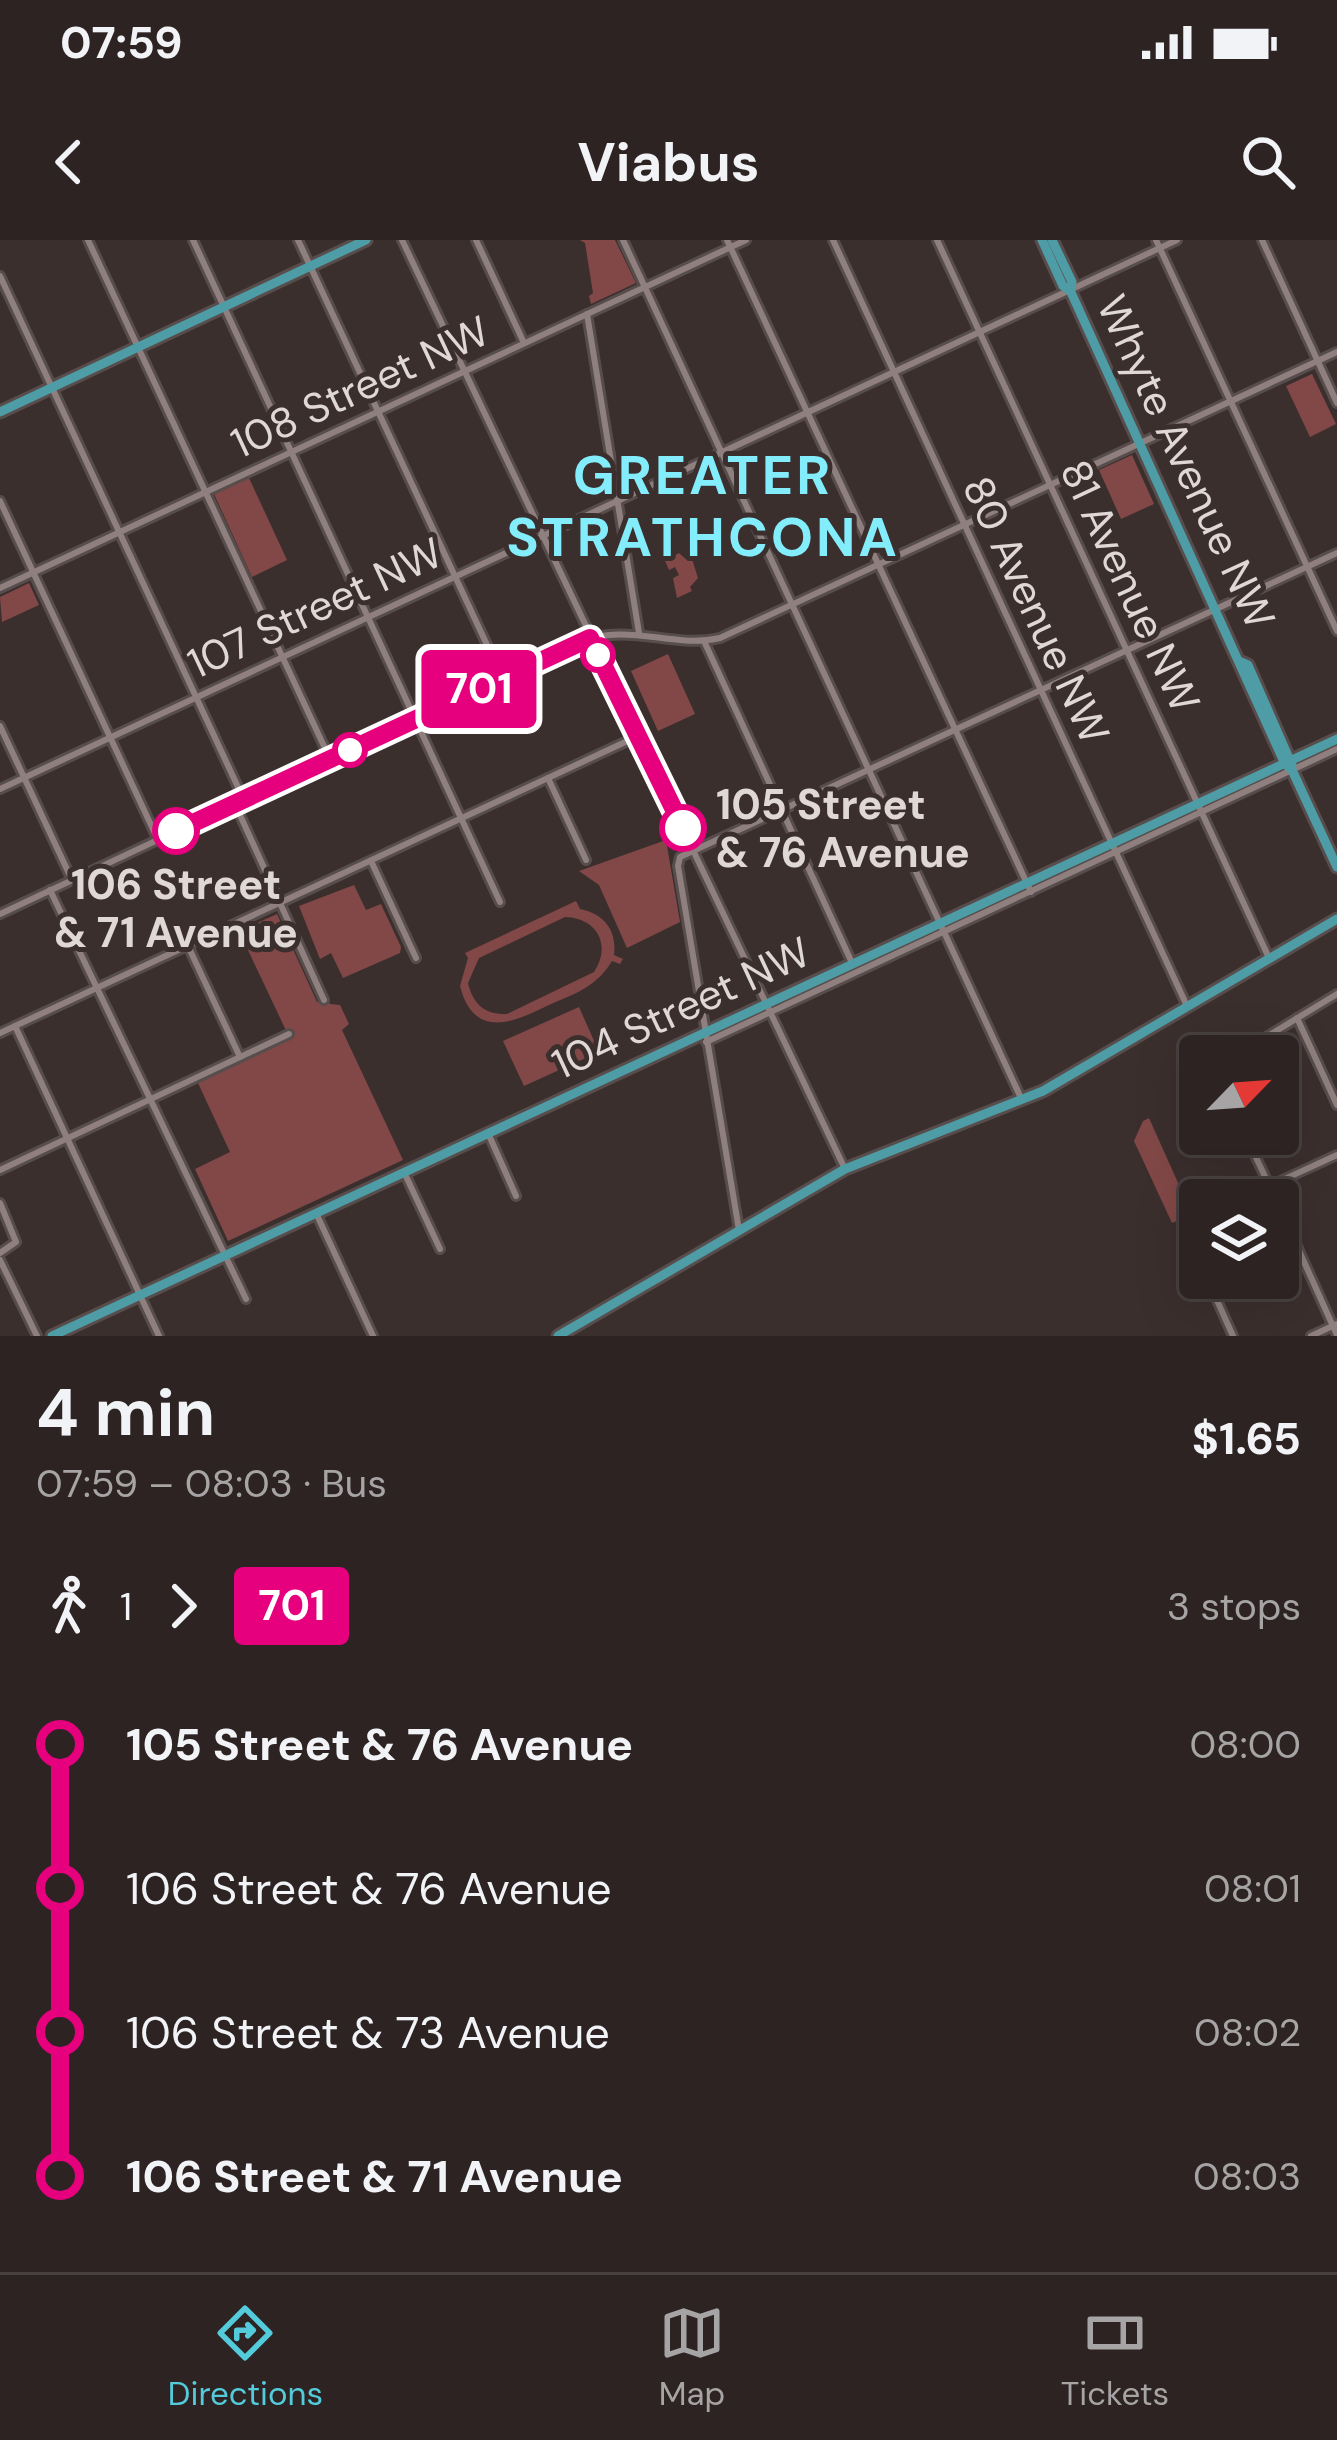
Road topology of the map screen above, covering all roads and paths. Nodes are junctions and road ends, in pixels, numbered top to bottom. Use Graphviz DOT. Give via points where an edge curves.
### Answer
graph roads {
  1 [pos="88,240"];
  2 [pos="193,240"];
  3 [pos="298,240"];
  4 [pos="365,240"];
  5 [pos="402,240"];
  6 [pos="476,240"];
  7 [pos="623,240"];
  8 [pos="746,240"];
  9 [pos="832,240"];
  10 [pos="938,240"];
  11 [pos="1042,240"];
  12 [pos="1052,240"];
  13 [pos="1177,240"];
  14 [pos="1262,240"];
  15 [pos="729,244"];
  16 [pos="1158,244"];
  17 [pos="310,266"];
  18 [pos="0,276"];
  19 [pos="645,287"];
  20 [pos="1070,290"];
  21 [pos="224,306"];
  22 [pos="587,314"];
  23 [pos="980,332"];
  24 [pos="524,343"];
  25 [pos="138,346"];
  26 [pos="1337,352"];
  27 [pos="1318,361"];
  28 [pos="464,371"];
  29 [pos="893,372"];
  30 [pos="52,388"];
  31 [pos="1231,401"];
  32 [pos="1337,403"];
  33 [pos="0,412"];
  34 [pos="378,412"];
  35 [pos="807,412"];
  36 [pos="1141,444"];
  37 [pos="292,452"];
  38 [pos="721,452"];
  39 [pos="1050,484"];
  40 [pos="206,493"];
  41 [pos="617,500"];
  42 [pos="0,501"];
  43 [pos="964,525"];
  44 [pos="120,533"];
  45 [pos="541,536"];
  46 [pos="1337,553"];
  47 [pos="878,565"];
  48 [pos="1308,567"];
  49 [pos="34,573"];
  50 [pos="455,576"];
  51 [pos="0,588"];
  52 [pos="792,604"];
  53 [pos="1217,608"];
  54 [pos="369,616"];
  55 [pos="1337,631"];
  56 [pos="639,633"];
  57 [pos="590,638"];
  58 [pos="704,641"];
  59 [pos="1127,650"];
  60 [pos="282,657"];
  61 [pos="503,678"];
  62 [pos="1040,690"];
  63 [pos="196,697"];
  64 [pos="416,719"];
  65 [pos="0,726"];
  66 [pos="954,730"];
  67 [pos="636,736"];
  68 [pos="110,737"];
  69 [pos="1337,740"];
  70 [pos="1337,749"];
  71 [pos="330,760"];
  72 [pos="1290,765"];
  73 [pos="868,769"];
  74 [pos="24,778"];
  75 [pos="548,778"];
  76 [pos="0,789"];
  77 [pos="240,802"];
  78 [pos="1200,808"];
  79 [pos="782,809"];
  80 [pos="461,819"];
  81 [pos="158,840"];
  82 [pos="1113,848"];
  83 [pos="695,850"];
  84 [pos="586,860"];
  85 [pos="371,861"];
  86 [pos="1337,867"];
  87 [pos="72,880"];
  88 [pos="1028,888"];
  89 [pos="50,890"];
  90 [pos="500,902"];
  91 [pos="280,903"];
  92 [pos="0,914"];
  93 [pos="1337,919"];
  94 [pos="942,928"];
  95 [pos="188,946"];
  96 [pos="416,958"];
  97 [pos="1269,958"];
  98 [pos="855,969"];
  99 [pos="98,988"];
  100 [pos="1337,994"];
  101 [pos="324,1000"];
  102 [pos="1187,1006"];
  103 [pos="770,1008"];
  104 [pos="1297,1018"];
  105 [pos="15,1027"];
  106 [pos="0,1034"];
  107 [pos="289,1034"];
  108 [pos="1269,1035"];
  109 [pos="706,1037"];
  110 [pos="240,1057"];
  111 [pos="151,1099"];
  112 [pos="1022,1101"];
  113 [pos="1337,1105"];
  114 [pos="488,1133"];
  115 [pos="67,1138"];
  116 [pos="1337,1155"];
  117 [pos="845,1169"];
  118 [pos="0,1170"];
  119 [pos="404,1172"];
  120 [pos="1284,1179"];
  121 [pos="516,1196"];
  122 [pos="0,1203"];
  123 [pos="316,1213"];
  124 [pos="739,1230"];
  125 [pos="440,1249"];
  126 [pos="1299,1249"];
  127 [pos="224,1256"];
  128 [pos="0,1257"];
  129 [pos="140,1295"];
  130 [pos="246,1299"];
  131 [pos="1216,1299"];
  132 [pos="1335,1325"];
  133 [pos="1337,1335"];
  134 [pos="37,1336"];
  135 [pos="52,1336"];
  136 [pos="159,1336"];
  137 [pos="373,1336"];
  138 [pos="558,1336"];
  139 [pos="1233,1336"];
  140 [pos="1311,1336"];
  1 -- 25 [label="street"];
  2 -- 21 [label="street"];
  3 -- 17 [label="street"];
  4 -- 17 [label="main road"];
  5 -- 28 [label="street"];
  6 -- 24 [label="street"];
  7 -- 19 [label="street"];
  8 -- 15 [label="street, 108 Street NW"];
  9 -- 29 [label="street, 80 Avenue NW"];
  10 -- 23 [label="street, 81 Avenue NW"];
  11 -- 20 [label="main road, Whyte Avenue NW"];
  12 -- 20 [label="main road, Whyte Avenue NW"];
  13 -- 16 [label="street, 107 Street NW"];
  14 -- 27 [label="street"];
  15 -- 19 [label="street, 108 Street NW"];
  15 -- 35 [label="street"];
  16 -- 20 [label="street, 107 Street NW"];
  16 -- 31 [label="street"];
  17 -- 21 [label="main road"];
  17 -- 34 [label="street"];
  18 -- 30 [label="street"];
  19 -- 22 [label="street, 108 Street NW"];
  19 -- 38 [label="street"];
  20 -- 23 [label="street, 107 Street NW"];
  20 -- 36 [label="main road, Whyte Avenue NW"];
  21 -- 25 [label="main road"];
  21 -- 37 [label="street"];
  22 -- 24 [label="street, 108 Street NW"];
  22 -- 41 [label="street"];
  23 -- 29 [label="street, 107 Street NW"];
  23 -- 39 [label="street, 81 Avenue NW"];
  24 -- 28 [label="street, 108 Street NW"];
  25 -- 30 [label="main road"];
  25 -- 40 [label="street"];
  26 -- 27 [label="street"];
  27 -- 31 [label="street"];
  27 -- 32 [label="street"];
  28 -- 34 [label="street, 108 Street NW"];
  28 -- 45 [label="street"];
  29 -- 35 [label="street, 107 Street NW"];
  29 -- 43 [label="street, 80 Avenue NW"];
  30 -- 33 [label="main road"];
  30 -- 44 [label="street"];
  31 -- 36 [label="street"];
  31 -- 48 [label="street"];
  34 -- 37 [label="street, 108 Street NW"];
  34 -- 50 [label="street"];
  35 -- 38 [label="street, 107 Street NW"];
  35 -- 47 [label="street"];
  36 -- 39 [label="street"];
  36 -- 53 [label="main road, Whyte Avenue NW"];
  37 -- 40 [label="street, 108 Street NW"];
  37 -- 54 [label="street"];
  38 -- 41 [label="street, 107 Street NW"];
  38 -- 52 [label="street"];
  39 -- 43 [label="street"];
  39 -- 59 [label="street, 81 Avenue NW"];
  40 -- 44 [label="street, 108 Street NW"];
  40 -- 60 [label="street"];
  41 -- 45 [label="street, 107 Street NW"];
  41 -- 56 [label="street"];
  42 -- 49 [label="street"];
  43 -- 47 [label="street"];
  43 -- 62 [label="street, 80 Avenue NW"];
  44 -- 49 [label="street, 108 Street NW"];
  44 -- 63 [label="street"];
  45 -- 50 [label="street, 107 Street NW"];
  45 -- 57 [label="street"];
  46 -- 48 [label="street"];
  47 -- 52 [label="street"];
  47 -- 66 [label="street"];
  48 -- 53 [label="street"];
  48 -- 55 [label="street"];
  49 -- 51 [label="street, 108 Street NW"];
  49 -- 68 [label="street"];
  50 -- 54 [label="street, 107 Street NW"];
  50 -- 61 [label="street"];
  52 -- 58 [label="street"];
  52 -- 73 [label="street"];
  53 -- 59 [label="street"];
  53 -- 72 [label="main road, Whyte Avenue NW"];
  54 -- 60 [label="street, 107 Street NW"];
  54 -- 64 [label="street"];
  56 -- 57 [label="street"];
  56 -- 58 [label="street"];
  57 -- 61 [label="street"];
  57 -- 67 [label="street"];
  58 -- 79 [label="street"];
  59 -- 62 [label="street"];
  59 -- 78 [label="street, 81 Avenue NW"];
  60 -- 63 [label="street, 107 Street NW"];
  60 -- 71 [label="street"];
  61 -- 64 [label="street"];
  62 -- 66 [label="street"];
  62 -- 82 [label="street, 80 Avenue NW"];
  63 -- 68 [label="street, 107 Street NW"];
  63 -- 77 [label="street"];
  64 -- 71 [label="street"];
  64 -- 80 [label="street"];
  65 -- 74 [label="street"];
  66 -- 73 [label="street"];
  66 -- 88 [label="street"];
  67 -- 75 [label="street"];
  67 -- 83 [label="street"];
  68 -- 74 [label="street, 107 Street NW"];
  68 -- 81 [label="street"];
  69 -- 72 [label="main road, 104 Street NW"];
  70 -- 72 [label="street, 104 Street NW"];
  71 -- 77 [label="street"];
  72 -- 78 [label="main road, 104 Street NW"];
  72 -- 86 [label="main road, Whyte Avenue NW"];
  73 -- 79 [label="street"];
  73 -- 94 [label="street"];
  74 -- 76 [label="street, 107 Street NW"];
  74 -- 87 [label="street"];
  75 -- 80 [label="street"];
  75 -- 84 [label="street"];
  77 -- 81 [label="street"];
  77 -- 91 [label="street"];
  78 -- 82 [label="main road, 104 Street NW"];
  78 -- 97 [label="street, 81 Avenue NW"];
  79 -- 83 [label="street"];
  79 -- 98 [label="street"];
  80 -- 85 [label="street"];
  80 -- 90 [label="street"];
  81 -- 87 [label="street"];
  82 -- 88 [label="main road, 104 Street NW"];
  82 -- 102 [label="street, 80 Avenue NW"];
  83 -- 103 [label="street"];
  83 -- 109 [label="street" via="678,863"];
  85 -- 91 [label="street"];
  85 -- 96 [label="street"];
  87 -- 89 [label="street"];
  88 -- 94 [label="main road, 104 Street NW"];
  89 -- 92 [label="street"];
  89 -- 99 [label="street"];
  91 -- 95 [label="street"];
  91 -- 101 [label="street"];
  93 -- 97 [label="main road"];
  94 -- 98 [label="main road, 104 Street NW"];
  94 -- 112 [label="street"];
  95 -- 99 [label="street"];
  95 -- 110 [label="street"];
  97 -- 102 [label="main road"];
  98 -- 103 [label="main road, 104 Street NW"];
  99 -- 105 [label="street"];
  99 -- 111 [label="street"];
  100 -- 104 [label="street"];
  102 -- 112 [label="main road"];
  103 -- 109 [label="main road, 104 Street NW"];
  103 -- 117 [label="street"];
  104 -- 108 [label="street"];
  104 -- 113 [label="street"];
  105 -- 106 [label="street"];
  105 -- 115 [label="street"];
  107 -- 110 [label="street"];
  109 -- 114 [label="main road, 104 Street NW"];
  109 -- 124 [label="street"];
  110 -- 111 [label="street"];
  111 -- 115 [label="street"];
  111 -- 127 [label="street"];
  112 -- 117 [label="main road"];
  114 -- 119 [label="main road, 104 Street NW"];
  114 -- 121 [label="street"];
  115 -- 118 [label="street"];
  115 -- 129 [label="street"];
  116 -- 120 [label="street"];
  117 -- 124 [label="main road"];
  119 -- 123 [label="main road, 104 Street NW"];
  119 -- 125 [label="street"];
  122 -- 128 [label="street" via="16,1241"];
  123 -- 127 [label="main road, 104 Street NW"];
  123 -- 137 [label="street"];
  124 -- 138 [label="main road"];
  126 -- 132 [label="street"];
  127 -- 129 [label="main road, 104 Street NW"];
  127 -- 130 [label="street"];
  128 -- 134 [label="street"];
  129 -- 135 [label="main road, 104 Street NW"];
  129 -- 136 [label="street"];
  131 -- 139 [label="street"];
  132 -- 133 [label="street"];
  132 -- 140 [label="street"];
}
